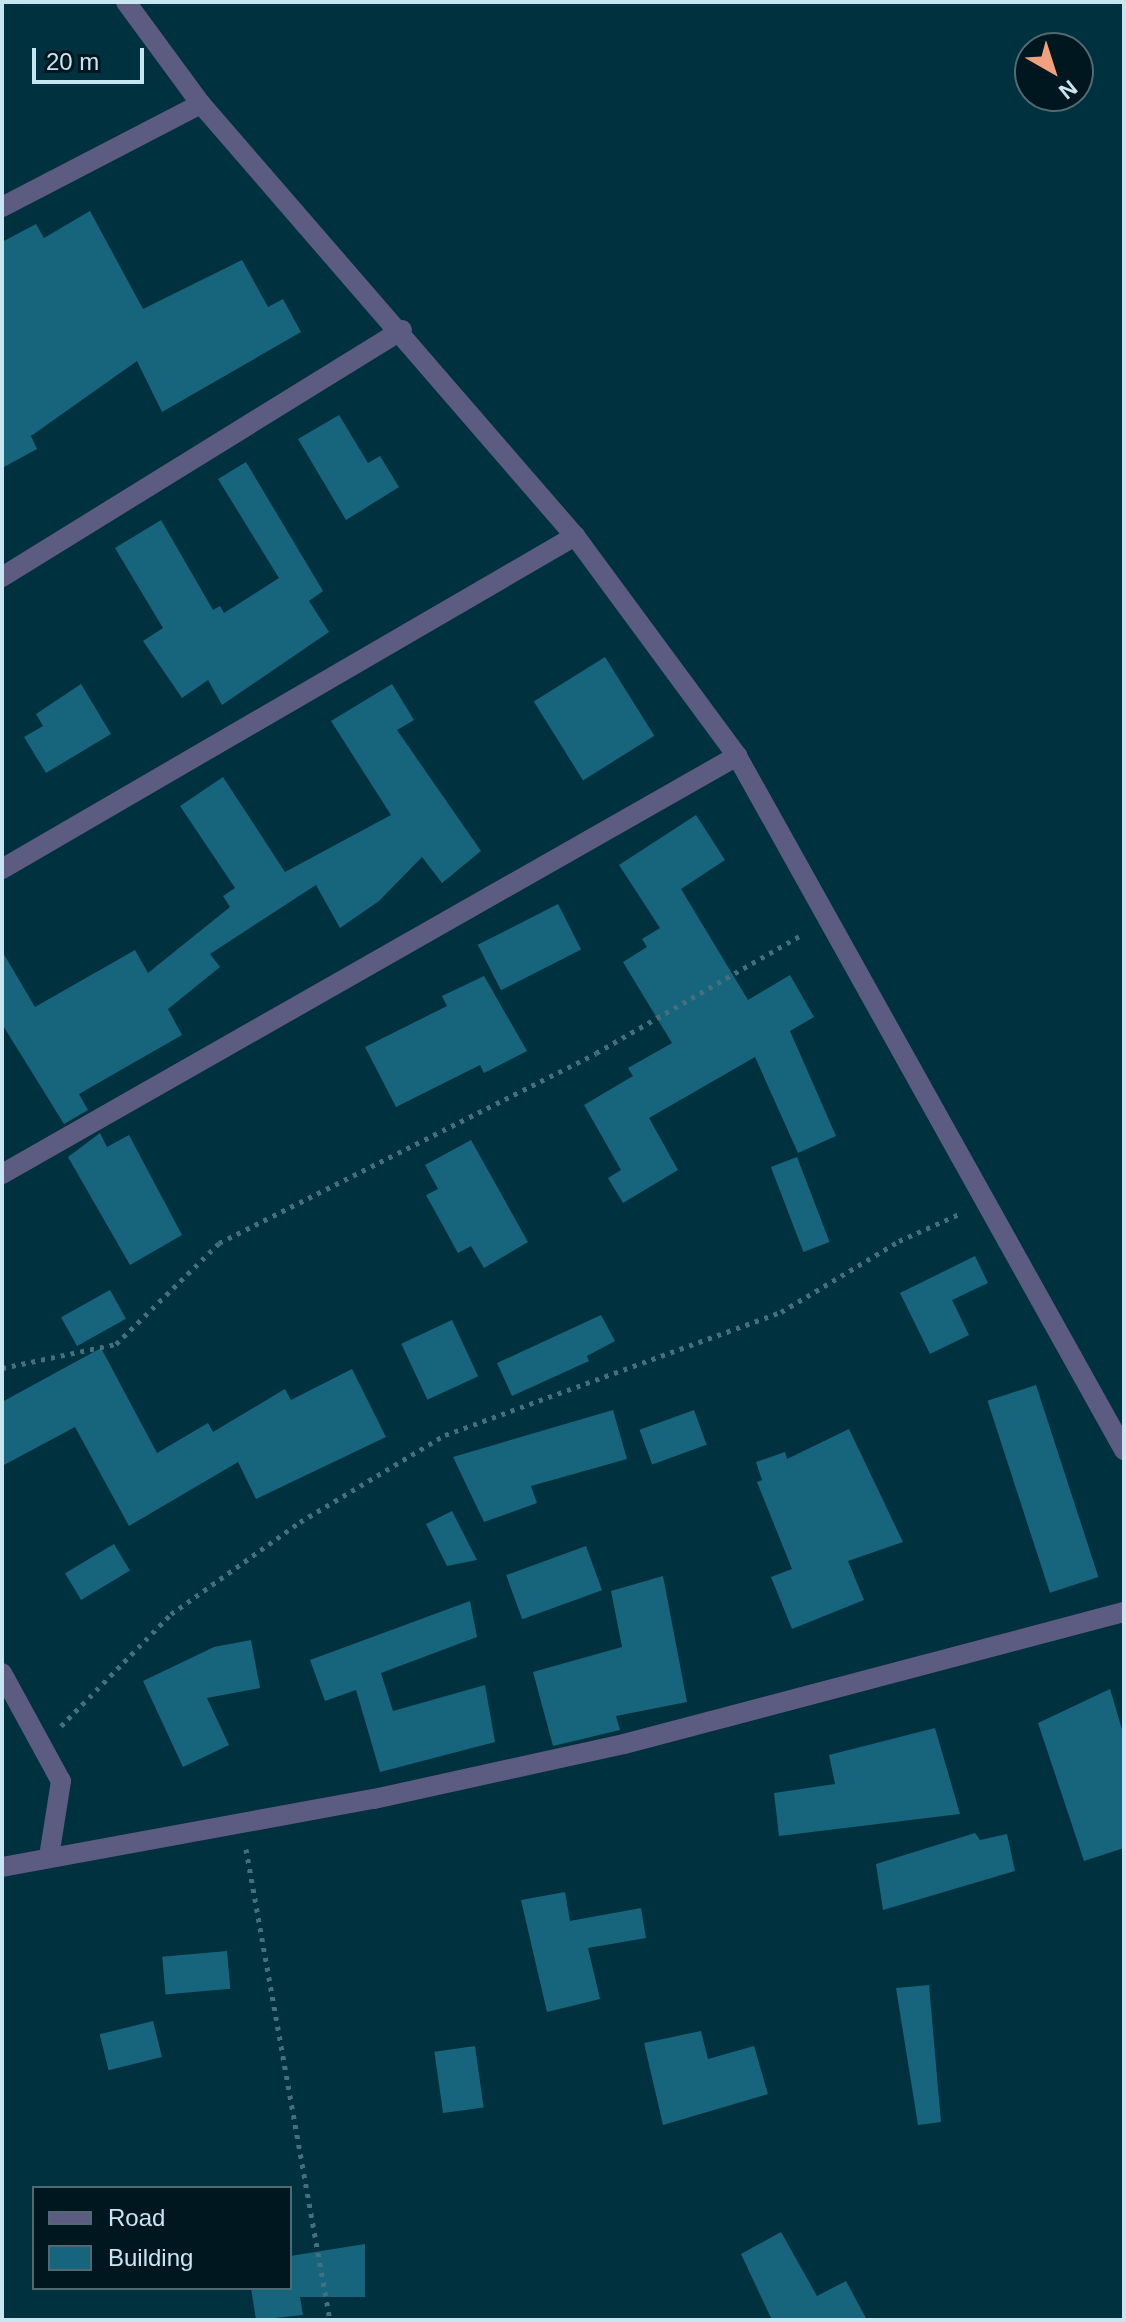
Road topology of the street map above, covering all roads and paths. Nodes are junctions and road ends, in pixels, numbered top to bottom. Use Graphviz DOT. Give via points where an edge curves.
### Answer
graph roads {
  1 [pos="126,2"];
  2 [pos="201,104"];
  3 [pos="2,207"];
  4 [pos="402,330"];
  5 [pos="575,536"];
  6 [pos="2,577"];
  7 [pos="737,756"];
  8 [pos="2,869"];
  9 [pos="828,919"];
  10 [pos="2,1174"];
  11 [pos="985,1202"];
  12 [pos="2,1368"];
  13 [pos="1124,1450"];
  14 [pos="1124,1612"];
  15 [pos="2,1673"];
  16 [pos="41,1745"];
  17 [pos="241,1820"];
  18 [pos="49,1857"];
  19 [pos="2,1867"];
  20 [pos="330,2320"];
  1 -- 2 [label="street"];
  2 -- 3 [label="street"];
  2 -- 4 [label="street"];
  4 -- 5 [label="street"];
  4 -- 6 [label="street"];
  5 -- 7 [label="street"];
  5 -- 8 [label="street"];
  7 -- 9 [label="street"];
  7 -- 10 [label="street"];
  9 -- 11 [label="street"];
  9 -- 12 [label="path" via="596,1053 219,1243 116,1344"];
  11 -- 13 [label="street"];
  11 -- 16 [label="path" via="899,1241 781,1312 445,1435 300,1522 171,1614"];
  14 -- 17 [label="street" via="624,1744 374,1799"];
  15 -- 16 [label="street"];
  16 -- 18 [label="street" via="61,1781"];
  17 -- 18 [label="street"];
  17 -- 20 [label="path"];
  18 -- 19 [label="street"];
}
